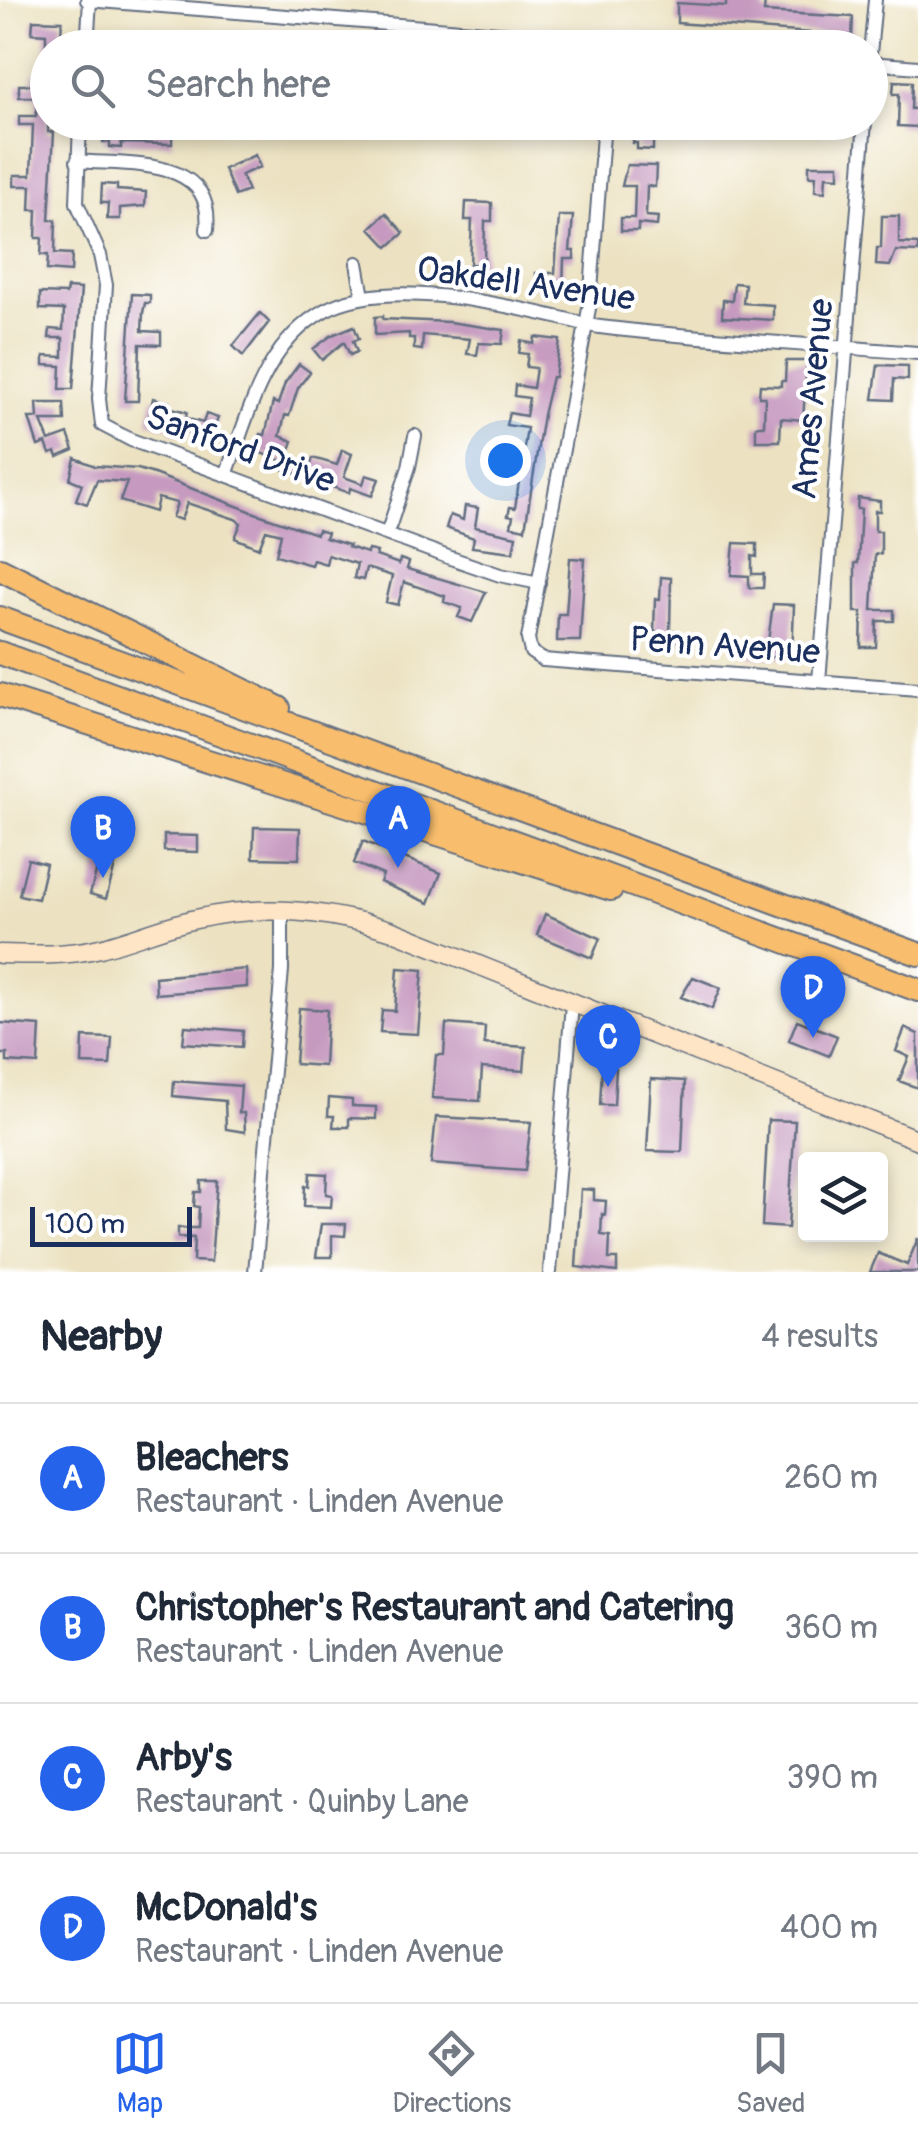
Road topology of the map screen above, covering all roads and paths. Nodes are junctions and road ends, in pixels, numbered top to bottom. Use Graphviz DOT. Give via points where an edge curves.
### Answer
graph roads {
  1 [pos="89,0"];
  2 [pos="293,0"];
  3 [pos="874,0"];
  4 [pos="292,15"];
  5 [pos="88,30"];
  6 [pos="458,30"];
  7 [pos="872,30"];
  8 [pos="888,64"];
  9 [pos="918,67"];
  10 [pos="79,140"];
  11 [pos="602,140"];
  12 [pos="864,140"];
  13 [pos="77,161"];
  14 [pos="207,230"];
  15 [pos="357,263"];
  16 [pos="362,297"];
  17 [pos="586,324"];
  18 [pos="847,347"];
  19 [pos="918,353"];
  20 [pos="414,436"];
  21 [pos="226,475"];
  22 [pos="387,534"];
  23 [pos="0,570"];
  24 [pos="539,583"];
  25 [pos="0,618"];
  26 [pos="0,652"];
  27 [pos="819,682"];
  28 [pos="918,689"];
  29 [pos="0,694"];
  30 [pos="461,788"];
  31 [pos="282,910"];
  32 [pos="747,926"];
  33 [pos="0,954"];
  34 [pos="918,954"];
  35 [pos="918,990"];
  36 [pos="572,1004"];
  37 [pos="918,1140"];
  38 [pos="255,1272"];
  39 [pos="550,1272"];
  1 -- 4 [label="street"];
  1 -- 5 [label="street"];
  2 -- 4 [label="street"];
  3 -- 7 [label="street"];
  4 -- 6 [label="street"];
  8 -- 9 [label="street"];
  10 -- 13 [label="street, Sanford Drive"];
  11 -- 17 [label="street"];
  12 -- 18 [label="street, Ames Avenue"];
  13 -- 14 [label="street" via="178,172 201,192"];
  13 -- 21 [label="street, Sanford Drive" via="77,202 106,284 102,425"];
  15 -- 16 [label="street"];
  16 -- 17 [label="street, Oakdell Avenue" via="411,294"];
  16 -- 21 [label="street, Oakdell Avenue" via="324,312 278,350"];
  17 -- 18 [label="street, Oakdell Avenue"];
  17 -- 24 [label="street"];
  18 -- 19 [label="street, Oakdell Avenue"];
  18 -- 27 [label="street, Ames Avenue"];
  20 -- 22 [label="street"];
  21 -- 22 [label="street, Sanford Drive"];
  22 -- 24 [label="street, Sanford Drive"];
  23 -- 30 [label="highway" via="270,704"];
  24 -- 27 [label="street, Penn Avenue" via="528,639 542,660"];
  25 -- 30 [label="highway"];
  26 -- 32 [label="highway"];
  27 -- 28 [label="street, Penn Avenue"];
  29 -- 32 [label="highway" via="568,878"];
  30 -- 34 [label="highway"];
  31 -- 33 [label="main road" via="197,918 80,952"];
  31 -- 36 [label="main road" via="393,931"];
  31 -- 38 [label="street"];
  32 -- 35 [label="highway"];
  36 -- 37 [label="main road"];
  36 -- 39 [label="street"];
}
